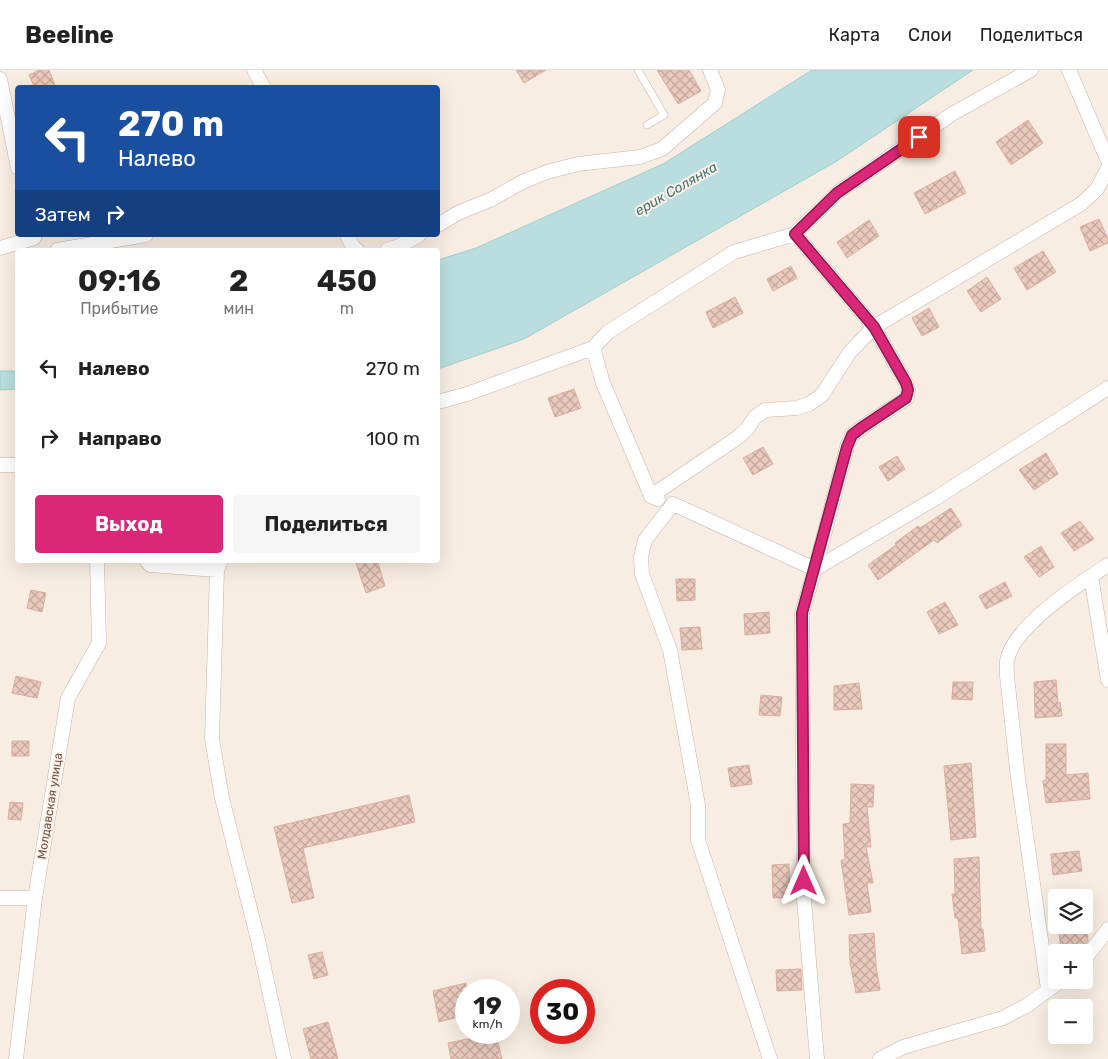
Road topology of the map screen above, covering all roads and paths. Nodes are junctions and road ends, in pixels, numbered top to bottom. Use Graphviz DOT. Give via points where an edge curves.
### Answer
graph roads {
  1 [pos="254,70"];
  2 [pos="638,70"];
  3 [pos="710,70"];
  4 [pos="1031,70"];
  5 [pos="1069,70"];
  6 [pos="0,79"];
  7 [pos="262,85"];
  8 [pos="648,125"];
  9 [pos="15,153"];
  10 [pos="1108,161"];
  11 [pos="1108,168"];
  12 [pos="440,224"];
  13 [pos="795,234"];
  14 [pos="134,237"];
  15 [pos="348,237"];
  16 [pos="415,237"];
  17 [pos="35,241"];
  18 [pos="0,248"];
  19 [pos="69,248"];
  20 [pos="354,248"];
  21 [pos="393,248"];
  22 [pos="874,327"];
  23 [pos="593,348"];
  24 [pos="1108,388"];
  25 [pos="440,401"];
  26 [pos="0,465"];
  27 [pos="15,465"];
  28 [pos="651,496"];
  29 [pos="673,504"];
  30 [pos="97,563"];
  31 [pos="148,563"];
  32 [pos="219,565"];
  33 [pos="1108,565"];
  34 [pos="815,568"];
  35 [pos="1091,576"];
  36 [pos="1108,680"];
  37 [pos="0,898"];
  38 [pos="35,898"];
  39 [pos="1108,929"];
  40 [pos="1093,948"];
  41 [pos="1048,989"];
  42 [pos="16,1059"];
  43 [pos="284,1059"];
  44 [pos="770,1059"];
  45 [pos="817,1059"];
  46 [pos="880,1059"];
  1 -- 7 [label="street"];
  2 -- 8 [label="lane" via="664,115"];
  3 -- 12 [label="street" via="718,90 716,104 662,149 640,157 578,164 547,172"];
  4 -- 13 [label="street" via="952,114 837,193"];
  5 -- 10 [label="street"];
  6 -- 9 [label="street"];
  11 -- 22 [label="street" via="1096,189 1081,204"];
  13 -- 22 [label="street"];
  13 -- 23 [label="street" via="734,252 608,332"];
  14 -- 19 [label="street"];
  15 -- 20 [label="street"];
  16 -- 21 [label="street"];
  17 -- 18 [label="street"];
  22 -- 28 [label="street" via="850,352 822,395 797,408 765,410 737,438"];
  22 -- 34 [label="street" via="906,383 908,394 852,435"];
  23 -- 25 [label="street"];
  23 -- 28 [label="street" via="603,383"];
  24 -- 34 [label="street" via="936,498"];
  26 -- 27 [label="street"];
  28 -- 29 [label="street"];
  29 -- 34 [label="street"];
  29 -- 44 [label="street" via="645,540 642,574 670,650 698,805 698,840"];
  30 -- 38 [label="street, Молдавская улица" via="99,643 68,698"];
  31 -- 32 [label="street"];
  32 -- 43 [label="street" via="212,739 222,798"];
  33 -- 35 [label="street"];
  34 -- 45 [label="street" via="802,623 804,900"];
  35 -- 36 [label="street"];
  35 -- 41 [label="street" via="1047,608 1022,633 1007,660 1018,778"];
  37 -- 38 [label="street"];
  38 -- 42 [label="street, Молдавская улица"];
  39 -- 40 [label="street"];
  41 -- 46 [label="street" via="1003,1018 903,1047"];
}
